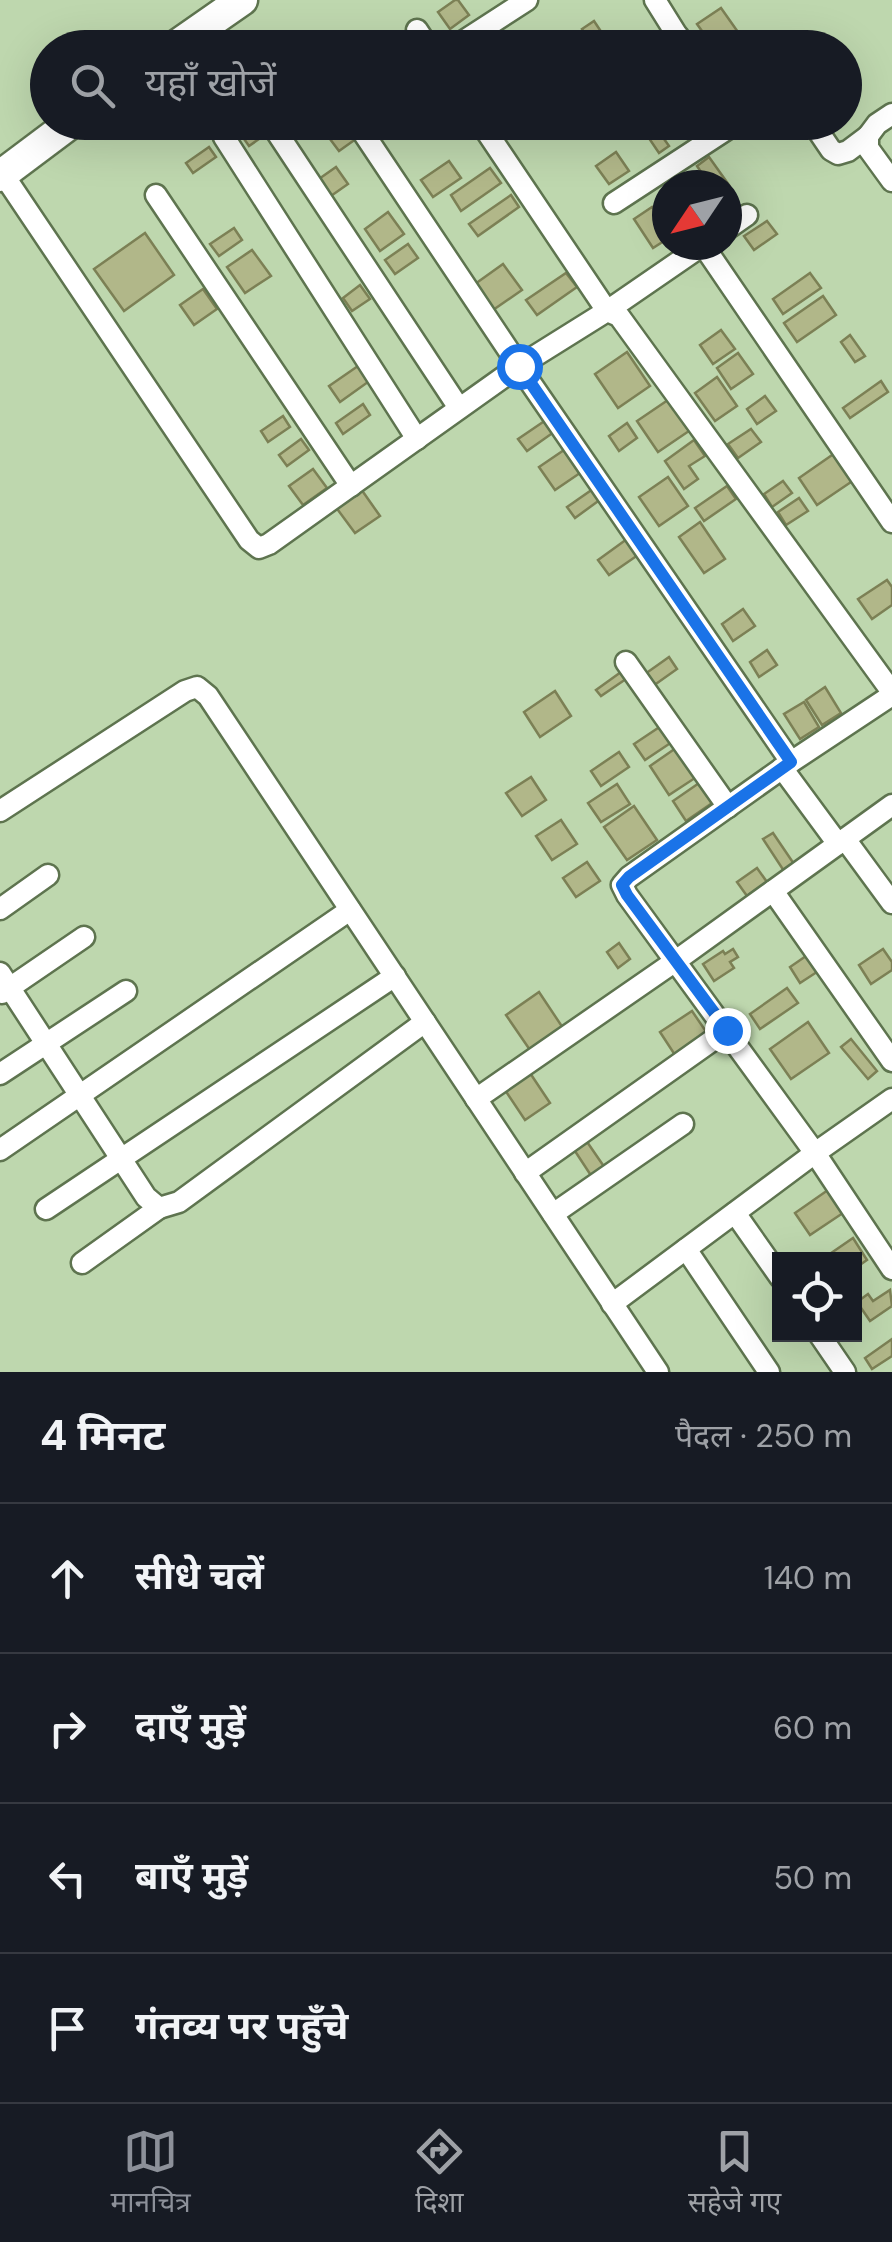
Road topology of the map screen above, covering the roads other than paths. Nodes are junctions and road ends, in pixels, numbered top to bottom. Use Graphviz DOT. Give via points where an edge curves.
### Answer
graph roads {
  1 [pos="242,0"];
  2 [pos="527,0"];
  3 [pos="655,0"];
  4 [pos="217,30"];
  5 [pos="481,30"];
  6 [pos="668,30"];
  7 [pos="892,114"];
  8 [pos="868,136"];
  9 [pos="48,140"];
  10 [pos="227,140"];
  11 [pos="282,140"];
  12 [pos="368,140"];
  13 [pos="492,140"];
  14 [pos="710,140"];
  15 [pos="824,140"];
  16 [pos="2,175"];
  17 [pos="892,181"];
  18 [pos="156,194"];
  19 [pos="614,203"];
  20 [pos="747,215"];
  21 [pos="742,218"];
  22 [pos="681,260"];
  23 [pos="713,260"];
  24 [pos="607,311"];
  25 [pos="519,366"];
  26 [pos="460,408"];
  27 [pos="417,439"];
  28 [pos="352,486"];
  29 [pos="892,522"];
  30 [pos="626,662"];
  31 [pos="892,694"];
  32 [pos="786,765"];
  33 [pos="892,805"];
  34 [pos="728,808"];
  35 [pos="0,811"];
  36 [pos="842,841"];
  37 [pos="48,876"];
  38 [pos="773,890"];
  39 [pos="892,903"];
  40 [pos="0,909"];
  41 [pos="350,910"];
  42 [pos="84,936"];
  43 [pos="677,960"];
  44 [pos="394,976"];
  45 [pos="3,984"];
  46 [pos="126,991"];
  47 [pos="425,1022"];
  48 [pos="727,1030"];
  49 [pos="47,1044"];
  50 [pos="892,1061"];
  51 [pos="0,1074"];
  52 [pos="79,1094"];
  53 [pos="476,1099"];
  54 [pos="892,1100"];
  55 [pos="683,1124"];
  56 [pos="0,1150"];
  57 [pos="815,1154"];
  58 [pos="122,1160"];
  59 [pos="525,1173"];
  60 [pos="160,1208"];
  61 [pos="46,1209"];
  62 [pos="735,1213"];
  63 [pos="553,1214"];
  64 [pos="686,1249"];
  65 [pos="82,1263"];
  66 [pos="772,1266"];
  67 [pos="892,1270"];
  68 [pos="612,1304"];
  69 [pos="825,1342"];
  70 [pos="658,1372"];
  71 [pos="768,1372"];
  72 [pos="846,1372"];
  1 -- 4 [label="street"];
  2 -- 5 [label="street"];
  3 -- 6 [label="street"];
  7 -- 8 [label="street"];
  8 -- 15 [label="street" via="838,154"];
  8 -- 17 [label="street" via="868,148"];
  9 -- 16 [label="street"];
  10 -- 27 [label="street"];
  11 -- 26 [label="street"];
  12 -- 25 [label="street"];
  13 -- 24 [label="street"];
  14 -- 19 [label="street"];
  16 -- 28 [label="street" via="249,540 259,548 270,544"];
  18 -- 28 [label="street"];
  20 -- 21 [label="street"];
  22 -- 24 [label="street"];
  23 -- 29 [label="street"];
  24 -- 25 [label="street"];
  24 -- 31 [label="street" via="619,316"];
  25 -- 26 [label="street"];
  25 -- 32 [label="street"];
  26 -- 27 [label="street"];
  27 -- 28 [label="street"];
  30 -- 34 [label="street"];
  31 -- 32 [label="street"];
  32 -- 34 [label="street"];
  32 -- 36 [label="street"];
  33 -- 36 [label="street"];
  34 -- 43 [label="street" via="622,885"];
  35 -- 41 [label="street" via="197,688"];
  36 -- 38 [label="street"];
  36 -- 39 [label="street"];
  37 -- 40 [label="street"];
  38 -- 43 [label="street"];
  38 -- 50 [label="street"];
  41 -- 44 [label="street"];
  41 -- 52 [label="street"];
  42 -- 45 [label="street"];
  43 -- 48 [label="street"];
  43 -- 53 [label="street"];
  44 -- 47 [label="street"];
  44 -- 58 [label="street"];
  45 -- 49 [label="street"];
  46 -- 49 [label="street"];
  47 -- 53 [label="street"];
  47 -- 60 [label="street" via="179,1202"];
  48 -- 57 [label="street"];
  48 -- 59 [label="street"];
  49 -- 51 [label="street"];
  49 -- 52 [label="street"];
  52 -- 56 [label="street"];
  52 -- 58 [label="street"];
  53 -- 59 [label="street"];
  54 -- 57 [label="street"];
  55 -- 63 [label="street"];
  57 -- 62 [label="street"];
  57 -- 67 [label="street"];
  58 -- 60 [label="street"];
  58 -- 61 [label="street"];
  59 -- 63 [label="street"];
  60 -- 65 [label="street"];
  62 -- 64 [label="street"];
  62 -- 66 [label="street"];
  63 -- 68 [label="street"];
  64 -- 68 [label="street"];
  64 -- 71 [label="street"];
  68 -- 70 [label="street"];
  69 -- 72 [label="street"];
}
